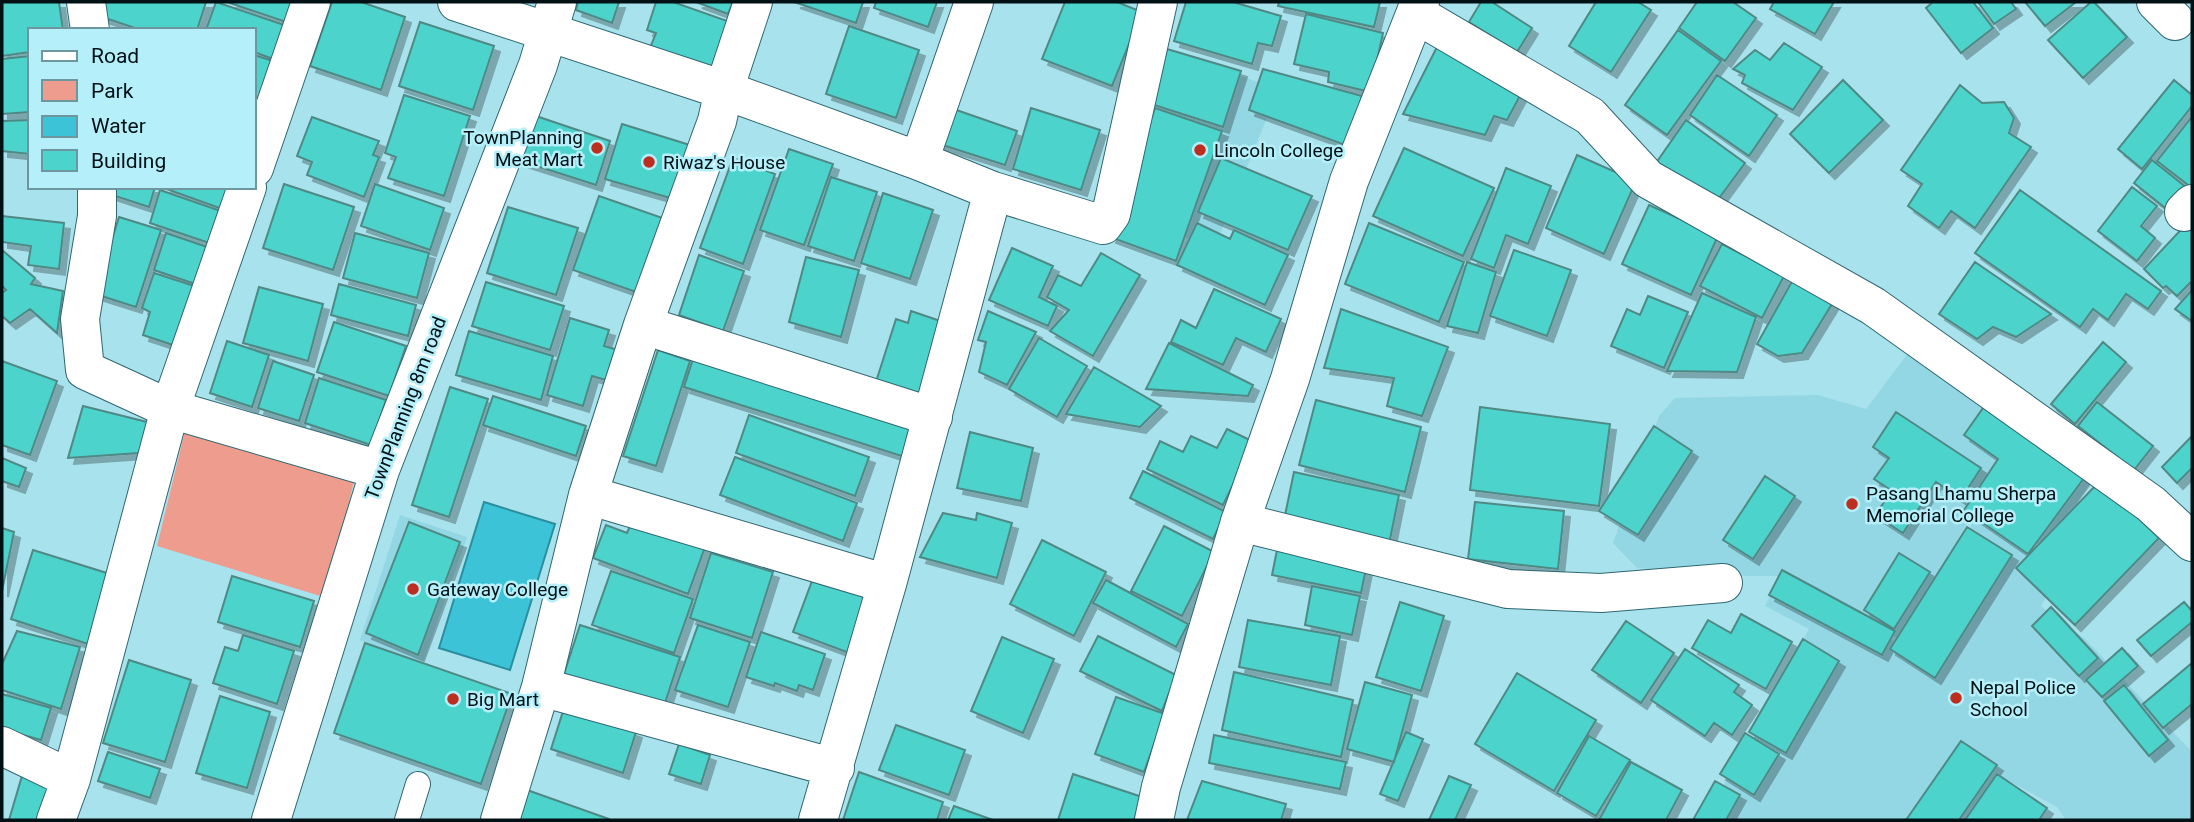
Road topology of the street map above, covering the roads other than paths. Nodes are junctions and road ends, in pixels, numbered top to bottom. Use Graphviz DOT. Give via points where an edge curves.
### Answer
graph roads {
  1 [pos="86,2"];
  2 [pos="311,2"];
  3 [pos="457,2"];
  4 [pos="753,2"];
  5 [pos="974,2"];
  6 [pos="1158,2"];
  7 [pos="1418,8"];
  8 [pos="553,16"];
  9 [pos="90,28"];
  10 [pos="724,90"];
  11 [pos="256,162"];
  12 [pos="919,162"];
  13 [pos="97,189"];
  14 [pos="246,189"];
  15 [pos="993,191"];
  16 [pos="643,325"];
  17 [pos="170,410"];
  18 [pos="933,418"];
  19 [pos="380,470"];
  20 [pos="588,495"];
  21 [pos="1240,522"];
  22 [pos="2192,542"];
  23 [pos="887,583"];
  24 [pos="1723,583"];
  25 [pos="541,687"];
  26 [pos="2,746"];
  27 [pos="835,768"];
  28 [pos="71,779"];
  29 [pos="418,784"];
  30 [pos="56,820"];
  31 [pos="273,820"];
  32 [pos="407,820"];
  33 [pos="500,820"];
  34 [pos="818,820"];
  35 [pos="1154,820"];
  1 -- 9 [label="street"];
  2 -- 11 [label="street"];
  3 -- 8 [label="street"];
  4 -- 10 [label="street"];
  5 -- 12 [label="street"];
  6 -- 15 [label="street" via="1103,225"];
  7 -- 21 [label="street" via="1349,181 1290,379"];
  7 -- 22 [label="street" via="1590,116 1648,179 1873,306 2151,504"];
  8 -- 10 [label="street"];
  8 -- 19 [label="street, TownPlanning 8m road"];
  10 -- 12 [label="street"];
  10 -- 16 [label="street"];
  12 -- 15 [label="street"];
  13 -- 17 [label="street" via="97,216 80,319 85,370"];
  14 -- 17 [label="street"];
  15 -- 18 [label="street"];
  16 -- 18 [label="street"];
  16 -- 20 [label="street"];
  17 -- 19 [label="street"];
  17 -- 28 [label="street"];
  18 -- 23 [label="street"];
  19 -- 31 [label="street, TownPlanning 8m road"];
  20 -- 23 [label="street"];
  20 -- 25 [label="street"];
  21 -- 24 [label="street" via="1508,589 1601,593"];
  21 -- 35 [label="street"];
  23 -- 27 [label="street"];
  25 -- 27 [label="street"];
  25 -- 33 [label="street"];
  26 -- 28 [label="street"];
  27 -- 34 [label="street"];
  28 -- 30 [label="street"];
  29 -- 32 [label="lane"];
}
